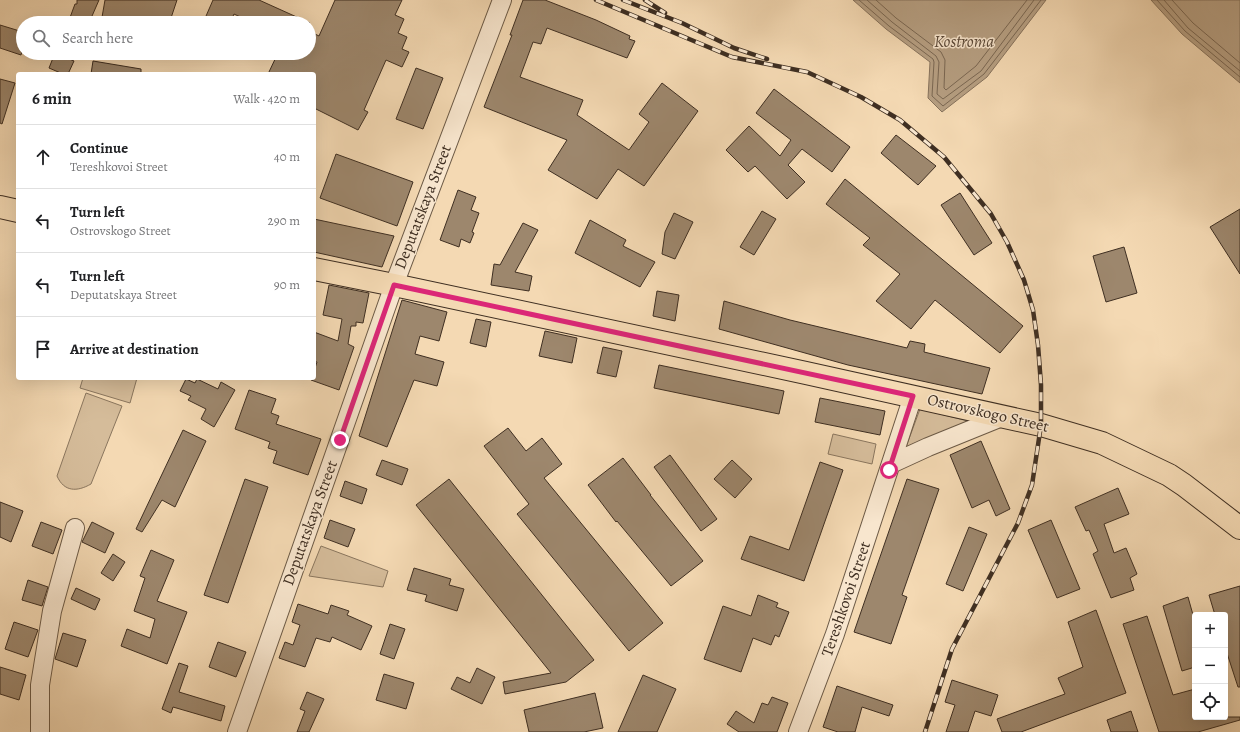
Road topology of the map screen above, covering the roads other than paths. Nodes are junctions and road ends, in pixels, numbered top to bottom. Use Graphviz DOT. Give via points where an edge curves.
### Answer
graph roads {
  1 [pos="502,0"];
  2 [pos="316,269"];
  3 [pos="394,285"];
  4 [pos="913,396"];
  5 [pos="1002,417"];
  6 [pos="891,464"];
  7 [pos="75,528"];
  8 [pos="1240,528"];
  9 [pos="40,732"];
  10 [pos="237,732"];
  11 [pos="798,732"];
  1 -- 3 [label="street, Deputatskaya Street"];
  2 -- 3 [label="main road, Ostrovskogo Street"];
  3 -- 4 [label="main road, Ostrovskogo Street"];
  3 -- 10 [label="street, Deputatskaya Street"];
  4 -- 5 [label="main road, Ostrovskogo Street"];
  4 -- 6 [label="street, Tereshkovoi Street"];
  5 -- 6 [label="street"];
  5 -- 8 [label="main road, Ostrovskogo Street" via="1041,425 1102,443 1169,475"];
  6 -- 11 [label="street, Tereshkovoi Street" via="835,634"];
  7 -- 9 [label="street" via="52,612 40,684"];
}
